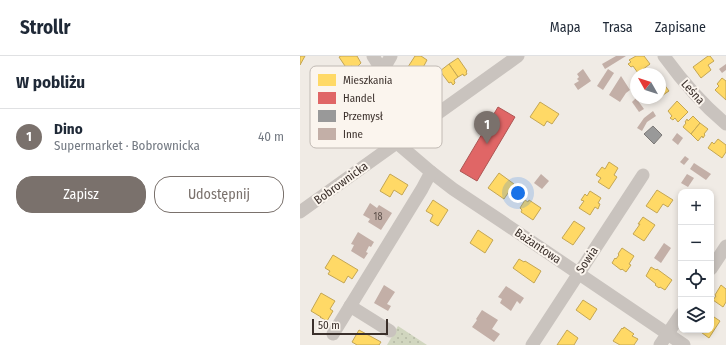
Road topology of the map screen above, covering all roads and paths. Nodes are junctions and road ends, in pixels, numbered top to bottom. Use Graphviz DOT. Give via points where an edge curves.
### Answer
graph roads {
  1 [pos="373,56"];
  2 [pos="391,56"];
  3 [pos="518,56"];
  4 [pos="664,56"];
  5 [pos="380,66"];
  6 [pos="385,66"];
  7 [pos="442,111"];
  8 [pos="726,124"];
  9 [pos="390,148"];
  10 [pos="403,148"];
  11 [pos="431,172"];
  12 [pos="643,175"];
  13 [pos="300,212"];
  14 [pos="726,246"];
  15 [pos="714,264"];
  16 [pos="578,273"];
  17 [pos="350,306"];
  18 [pos="678,319"];
  19 [pos="390,331"];
  20 [pos="334,334"];
  21 [pos="664,340"];
  22 [pos="532,345"];
  23 [pos="684,345"];
  1 -- 5 [label="street"];
  2 -- 6 [label="street"];
  3 -- 7 [label="street, Bobrownicka"];
  4 -- 8 [label="street, Leśna" via="698,99"];
  9 -- 13 [label="street, Bobrownicka"];
  10 -- 11 [label="street, Bażantowa"];
  11 -- 16 [label="street, Bażantowa"];
  11 -- 17 [label="street"];
  12 -- 16 [label="street, Sowia"];
  14 -- 15 [label="street"];
  16 -- 21 [label="street, Bażantowa"];
  16 -- 22 [label="street, Sowia"];
  17 -- 19 [label="street"];
  17 -- 20 [label="street"];
  18 -- 21 [label="street"];
  21 -- 23 [label="street, Bażantowa"];
}
